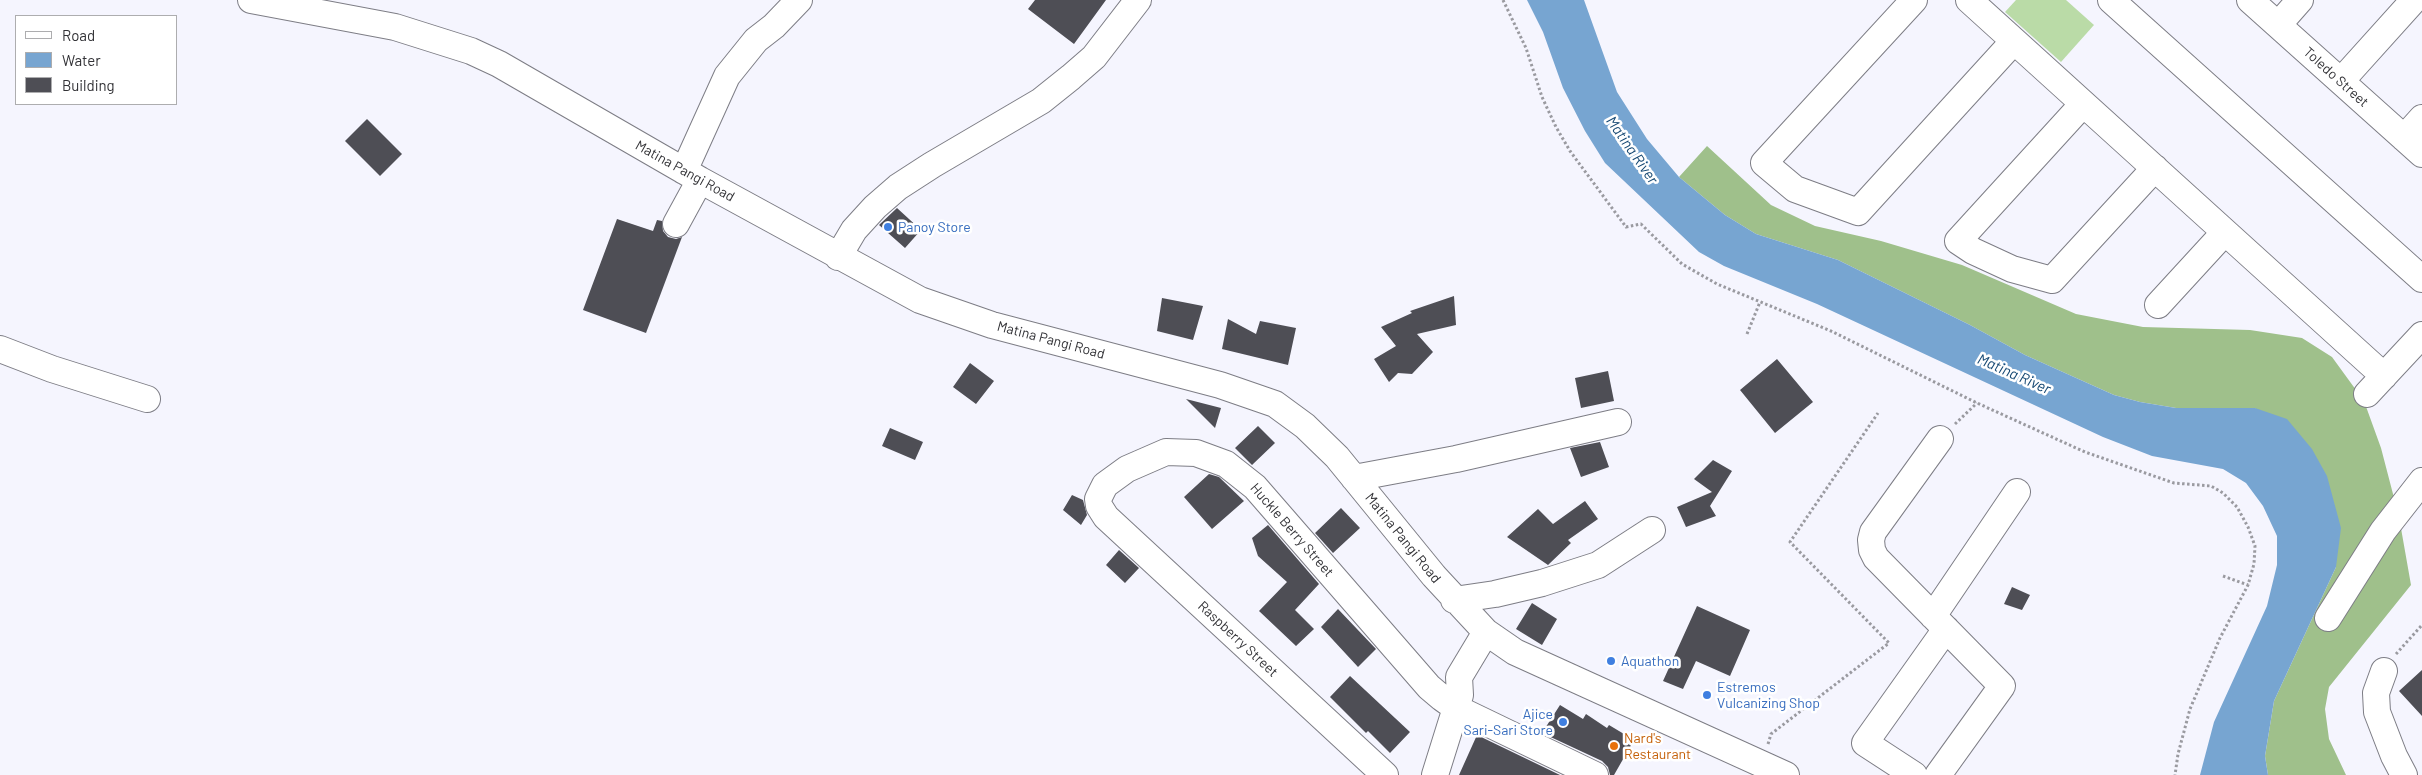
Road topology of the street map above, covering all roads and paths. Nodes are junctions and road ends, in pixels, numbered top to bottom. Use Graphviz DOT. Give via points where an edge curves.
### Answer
graph roads {
  1 [pos="251,0"];
  2 [pos="799,0"];
  3 [pos="1138,0"];
  4 [pos="1503,0"];
  5 [pos="1914,0"];
  6 [pos="1969,0"];
  7 [pos="2111,0"];
  8 [pos="2250,0"];
  9 [pos="2300,0"];
  10 [pos="2414,0"];
  11 [pos="2278,25"];
  12 [pos="2014,41"];
  13 [pos="2341,81"];
  14 [pos="2083,104"];
  15 [pos="2422,118"];
  16 [pos="2413,146"];
  17 [pos="2155,168"];
  18 [pos="692,176"];
  19 [pos="676,224"];
  20 [pos="2225,232"];
  21 [pos="838,256"];
  22 [pos="2422,279"];
  23 [pos="1760,302"];
  24 [pos="2158,305"];
  25 [pos="1747,334"];
  26 [pos="2422,335"];
  27 [pos="0,350"];
  28 [pos="147,399"];
  29 [pos="1977,402"];
  30 [pos="1878,412"];
  31 [pos="1618,422"];
  32 [pos="1940,439"];
  33 [pos="1354,478"];
  34 [pos="2419,485"];
  35 [pos="2017,492"];
  36 [pos="1098,499"];
  37 [pos="1652,530"];
  38 [pos="2224,576"];
  39 [pos="2248,585"];
  40 [pos="1454,600"];
  41 [pos="2328,618"];
  42 [pos="1939,623"];
  43 [pos="2422,625"];
  44 [pos="1492,636"];
  45 [pos="2384,671"];
  46 [pos="1458,702"];
  47 [pos="1762,764"];
  48 [pos="1385,775"];
  49 [pos="1435,775"];
  50 [pos="1595,775"];
  51 [pos="1786,775"];
  52 [pos="1914,775"];
  53 [pos="1938,775"];
  54 [pos="2175,775"];
  55 [pos="2404,775"];
  1 -- 18 [label="street, Matina Pangi Road" via="395,27 471,51"];
  2 -- 18 [label="street" via="756,40 727,76"];
  3 -- 21 [label="street" via="1094,57 1071,77 1041,101 898,187 854,230"];
  4 -- 23 [label="path" via="1526,48 1556,127 1626,227 1641,224 1669,254 1690,270"];
  5 -- 12 [label="street" via="1764,162 1795,189 1858,212"];
  6 -- 12 [label="street"];
  7 -- 22 [label="street"];
  8 -- 11 [label="street, Toledo Street"];
  9 -- 11 [label="street"];
  10 -- 13 [label="street"];
  11 -- 13 [label="street, Toledo Street"];
  12 -- 14 [label="street"];
  13 -- 16 [label="street, Toledo Street"];
  14 -- 17 [label="street"];
  14 -- 17 [label="street" via="1958,241 2012,269 2052,280"];
  15 -- 16 [label="street"];
  17 -- 20 [label="street"];
  18 -- 19 [label="street"];
  18 -- 21 [label="street, Matina Pangi Road"];
  20 -- 24 [label="street"];
  20 -- 26 [label="street" via="2375,385"];
  21 -- 33 [label="street, Matina Pangi Road" via="920,300 954,313 1257,396 1283,409 1305,426"];
  23 -- 25 [label="path"];
  23 -- 29 [label="path" via="1831,331"];
  27 -- 28 [label="street"];
  29 -- 32 [label="path"];
  29 -- 39 [label="path" via="2085,452 2174,483 2211,486 2223,493 2236,507 2255,546"];
  30 -- 47 [label="path" via="1790,542 1889,643 1771,734"];
  31 -- 33 [label="street" via="1456,459"];
  32 -- 42 [label="street" via="1873,532 1871,540 1876,558"];
  33 -- 40 [label="street, Matina Pangi Road"];
  34 -- 41 [label="street" via="2383,531"];
  35 -- 42 [label="street"];
  36 -- 46 [label="street, Huckle Berry Street" via="1105,485 1115,476 1166,452 1196,453 1226,464 1255,487 1429,686"];
  36 -- 48 [label="street, Raspberry Street" via="1106,517"];
  37 -- 40 [label="street" via="1598,565 1542,583"];
  38 -- 39 [label="path"];
  39 -- 54 [label="path" via="2220,638 2190,709"];
  40 -- 44 [label="street, Matina Pangi Road"];
  42 -- 52 [label="street" via="1865,743"];
  42 -- 53 [label="street" via="2002,686"];
  43 -- 45 [label="path"];
  44 -- 46 [label="street" via="1473,685"];
  44 -- 47 [label="street, Matina Pangi Road" via="1515,652"];
  45 -- 55 [label="street" via="2376,693 2377,712"];
  46 -- 49 [label="street"];
  46 -- 50 [label="street, Huckle Berry Street"];
  47 -- 51 [label="street, Matina Pangi Road"];
}
